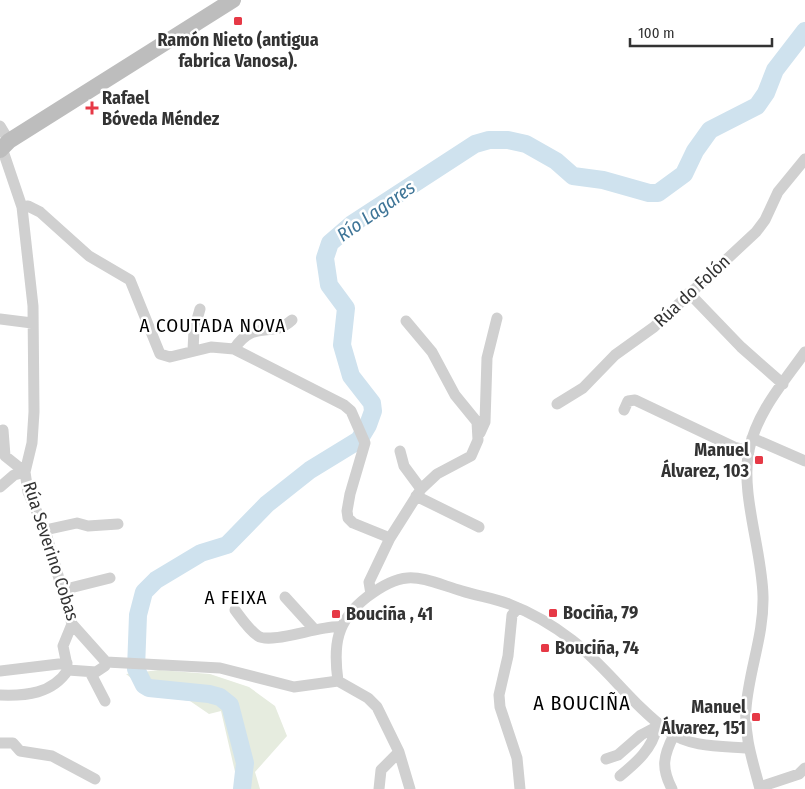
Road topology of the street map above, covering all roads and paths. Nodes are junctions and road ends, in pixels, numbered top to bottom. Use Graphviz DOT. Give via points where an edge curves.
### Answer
graph roads {
  1 [pos="233,0"];
  2 [pos="0,126"];
  3 [pos="4,146"];
  4 [pos="805,159"];
  5 [pos="22,207"];
  6 [pos="689,293"];
  7 [pos="200,308"];
  8 [pos="497,318"];
  9 [pos="0,319"];
  10 [pos="292,320"];
  11 [pos="406,321"];
  12 [pos="32,323"];
  13 [pos="234,349"];
  14 [pos="194,350"];
  15 [pos="805,352"];
  16 [pos="782,384"];
  17 [pos="558,404"];
  18 [pos="624,410"];
  19 [pos="3,430"];
  20 [pos="752,438"];
  21 [pos="478,440"];
  22 [pos="400,451"];
  23 [pos="749,451"];
  24 [pos="805,461"];
  25 [pos="24,472"];
  26 [pos="0,487"];
  27 [pos="418,493"];
  28 [pos="118,524"];
  29 [pos="479,527"];
  30 [pos="44,530"];
  31 [pos="390,538"];
  32 [pos="110,578"];
  33 [pos="62,590"];
  34 [pos="371,594"];
  35 [pos="285,597"];
  36 [pos="518,608"];
  37 [pos="235,610"];
  38 [pos="72,624"];
  39 [pos="341,626"];
  40 [pos="316,630"];
  41 [pos="106,662"];
  42 [pos="67,667"];
  43 [pos="0,671"];
  44 [pos="90,672"];
  45 [pos="338,681"];
  46 [pos="0,695"];
  47 [pos="105,701"];
  48 [pos="658,726"];
  49 [pos="674,735"];
  50 [pos="0,743"];
  51 [pos="748,748"];
  52 [pos="399,752"];
  53 [pos="606,759"];
  54 [pos="805,768"];
  55 [pos="620,776"];
  56 [pos="95,778"];
  57 [pos="760,788"];
  58 [pos="380,789"];
  59 [pos="410,789"];
  60 [pos="520,789"];
  61 [pos="672,789"];
  1 -- 3 [label="main road"];
  2 -- 3 [label="street, Rúa Severino Cobas"];
  3 -- 5 [label="street, Rúa Severino Cobas"];
  4 -- 6 [label="street, Rúa do Folón" via="778,192 756,232"];
  5 -- 12 [label="street, Rúa Severino Cobas"];
  5 -- 14 [label="street" via="28,206 40,212 77,247 130,280 160,354 170,357"];
  6 -- 16 [label="street" via="740,347"];
  6 -- 17 [label="street, Rúa do Folón" via="654,327 615,355 582,388"];
  7 -- 14 [label="street" via="194,330"];
  8 -- 21 [label="street" via="487,358 485,422"];
  9 -- 12 [label="street"];
  10 -- 13 [label="street" via="285,326 251,332 242,337"];
  11 -- 21 [label="street" via="432,352 455,395 477,422"];
  12 -- 25 [label="street, Rúa Severino Cobas" via="35,339 34,412 32,442"];
  13 -- 14 [label="street" via="210,347"];
  13 -- 31 [label="street" via="351,411 365,443 350,494 348,518"];
  15 -- 16 [label="street"];
  16 -- 20 [label="street" via="757,422"];
  18 -- 23 [label="street" via="628,401 635,400"];
  19 -- 25 [label="street" via="5,456"];
  20 -- 23 [label="street"];
  20 -- 24 [label="street"];
  21 -- 27 [label="street" via="470,456 437,474"];
  22 -- 27 [label="street"];
  23 -- 51 [label="street" via="746,477 763,597 762,627 746,708"];
  25 -- 26 [label="street" via="14,475"];
  25 -- 30 [label="street, Rúa Severino Cobas" via="28,492"];
  27 -- 29 [label="street"];
  27 -- 31 [label="street"];
  28 -- 30 [label="street" via="77,524"];
  30 -- 33 [label="street, Rúa Severino Cobas"];
  31 -- 34 [label="street" via="369,582"];
  32 -- 33 [label="street"];
  33 -- 38 [label="street, Rúa Severino Cobas"];
  34 -- 36 [label="street" via="398,580 415,577"];
  34 -- 39 [label="street"];
  35 -- 40 [label="street"];
  36 -- 48 [label="street" via="572,640"];
  36 -- 60 [label="street" via="512,615 508,656 499,695 517,758"];
  37 -- 40 [label="street" via="258,636 266,639"];
  38 -- 41 [label="street, Rúa Severino Cobas"];
  38 -- 42 [label="street" via="63,646"];
  39 -- 40 [label="street"];
  39 -- 45 [label="street" via="335,649"];
  41 -- 44 [label="street" via="96,672"];
  41 -- 45 [label="street" via="220,668 294,687"];
  42 -- 43 [label="street"];
  42 -- 44 [label="street"];
  42 -- 46 [label="street" via="62,679 46,690 25,696"];
  44 -- 47 [label="street"];
  45 -- 52 [label="street" via="378,707"];
  48 -- 49 [label="street"];
  48 -- 53 [label="street" via="641,735 618,755"];
  48 -- 55 [label="street" via="654,741"];
  49 -- 51 [label="street" via="713,746"];
  49 -- 61 [label="street" via="669,743 663,772"];
  50 -- 56 [label="street" via="13,743 20,751 52,756"];
  51 -- 57 [label="street"];
  52 -- 58 [label="street" via="381,770"];
  52 -- 59 [label="street"];
  54 -- 57 [label="street" via="799,774"];
}
